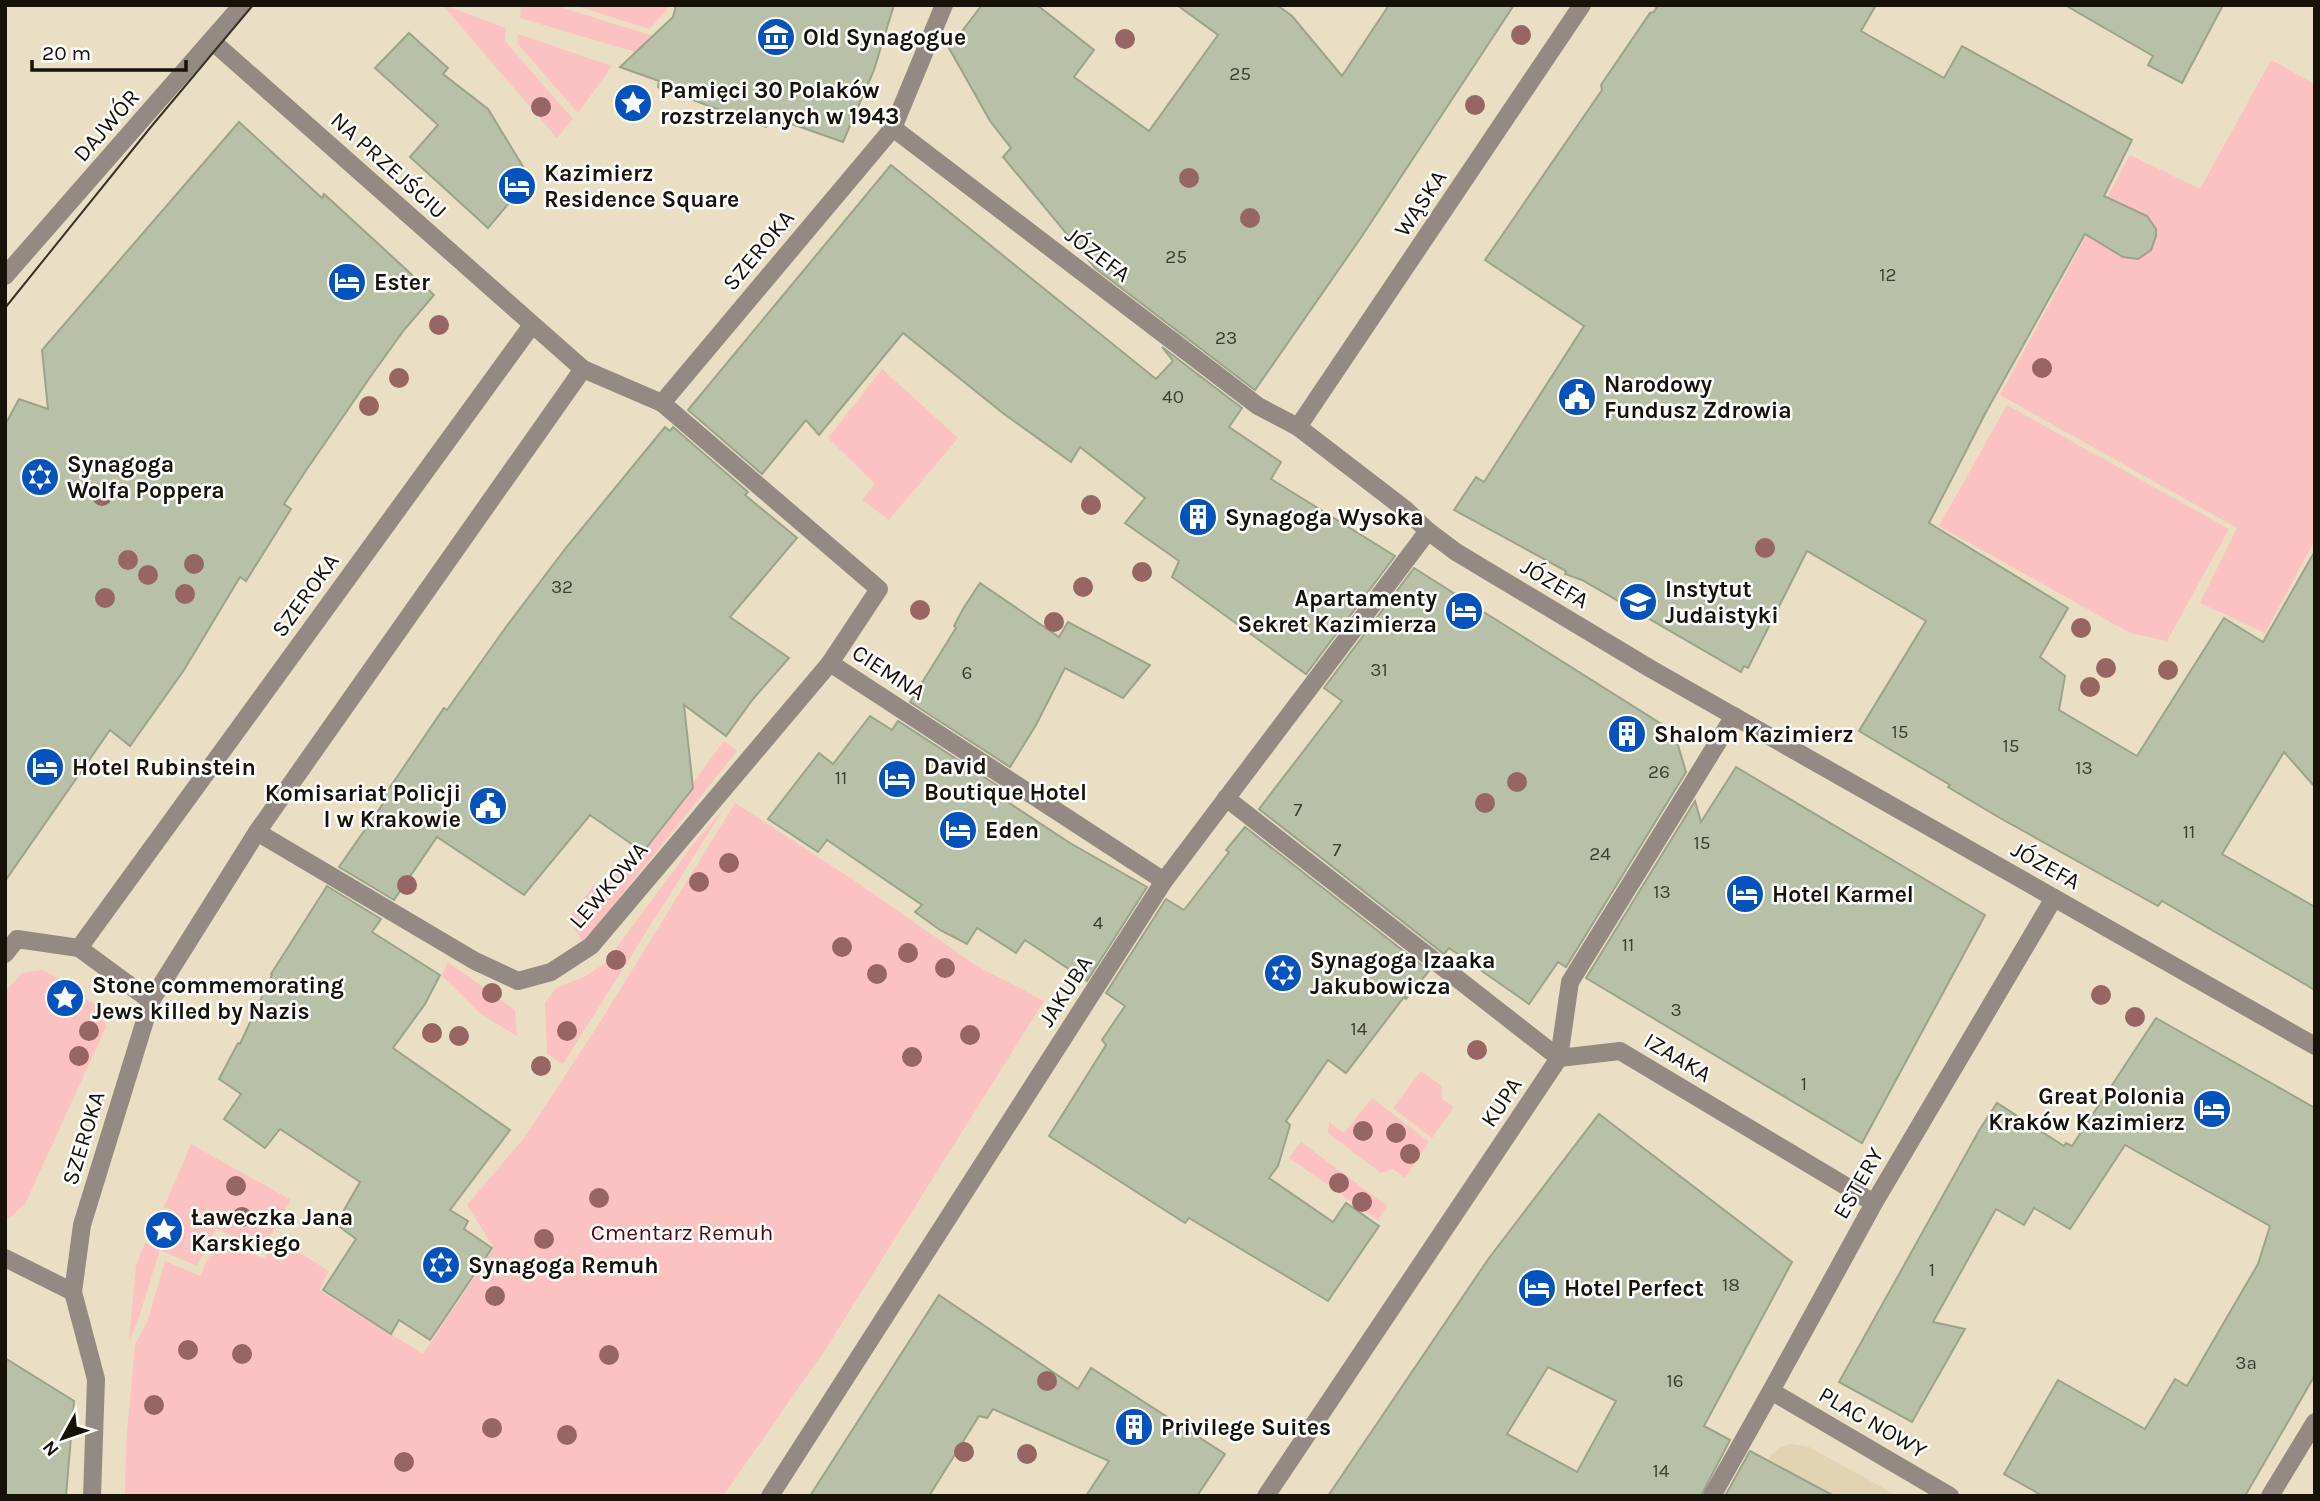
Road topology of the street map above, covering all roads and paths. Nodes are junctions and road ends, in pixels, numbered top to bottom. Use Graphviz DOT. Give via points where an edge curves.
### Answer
graph roads {
  1 [pos="242,5"];
  2 [pos="944,5"];
  3 [pos="1582,5"];
  4 [pos="212,41"];
  5 [pos="893,128"];
  6 [pos="5,276"];
  7 [pos="532,325"];
  8 [pos="583,369"];
  9 [pos="662,403"];
  10 [pos="1298,427"];
  11 [pos="1428,531"];
  12 [pos="830,663"];
  13 [pos="1734,716"];
  14 [pos="1226,798"];
  15 [pos="257,832"];
  16 [pos="1164,881"];
  17 [pos="2054,898"];
  18 [pos="79,948"];
  19 [pos="5,954"];
  20 [pos="151,1002"];
  21 [pos="2315,1046"];
  22 [pos="1559,1058"];
  23 [pos="1874,1203"];
  24 [pos="5,1258"];
  25 [pos="73,1292"];
  26 [pos="1771,1391"];
  27 [pos="2315,1422"];
  28 [pos="92,1496"];
  29 [pos="770,1496"];
  30 [pos="1266,1496"];
  31 [pos="1712,1496"];
  32 [pos="1950,1496"];
  33 [pos="2270,1496"];
  1 -- 4 [label="street, DAJWÓR"];
  2 -- 5 [label="street, SZEROKA"];
  3 -- 10 [label="street, WĄSKA"];
  4 -- 6 [label="street, DAJWÓR"];
  4 -- 7 [label="street, NA PRZEJŚCIU"];
  5 -- 9 [label="street, SZEROKA"];
  5 -- 10 [label="street, JÓZEFA" via="1258,406"];
  7 -- 8 [label="street"];
  7 -- 18 [label="street, SZEROKA"];
  8 -- 9 [label="street"];
  8 -- 15 [label="street, SZEROKA"];
  9 -- 12 [label="street, CIEMNA" via="878,589"];
  10 -- 11 [label="street, JÓZEFA"];
  11 -- 13 [label="street, JÓZEFA" via="1467,559"];
  11 -- 14 [label="street, JAKUBA"];
  12 -- 15 [label="street, LEWKOWA" via="591,946 551,972 518,981 475,961"];
  12 -- 16 [label="street, CIEMNA"];
  13 -- 17 [label="street, JÓZEFA"];
  13 -- 22 [label="street, KUPA" via="1570,982"];
  14 -- 16 [label="street, JAKUBA"];
  14 -- 22 [label="street"];
  15 -- 20 [label="street, SZEROKA"];
  16 -- 29 [label="street, JAKUBA"];
  17 -- 21 [label="street, JÓZEFA"];
  17 -- 23 [label="street, ESTERY"];
  18 -- 19 [label="street" via="17,939"];
  18 -- 20 [label="street"];
  20 -- 25 [label="street, SZEROKA" via="82,1225"];
  22 -- 23 [label="street, IZAAKA" via="1620,1051"];
  22 -- 30 [label="street, KUPA"];
  23 -- 26 [label="street, ESTERY"];
  24 -- 25 [label="street"];
  25 -- 28 [label="street, SZEROKA" via="96,1379"];
  26 -- 31 [label="street, ESTERY"];
  26 -- 32 [label="street, PLAC NOWY"];
  27 -- 33 [label="street"];
}
